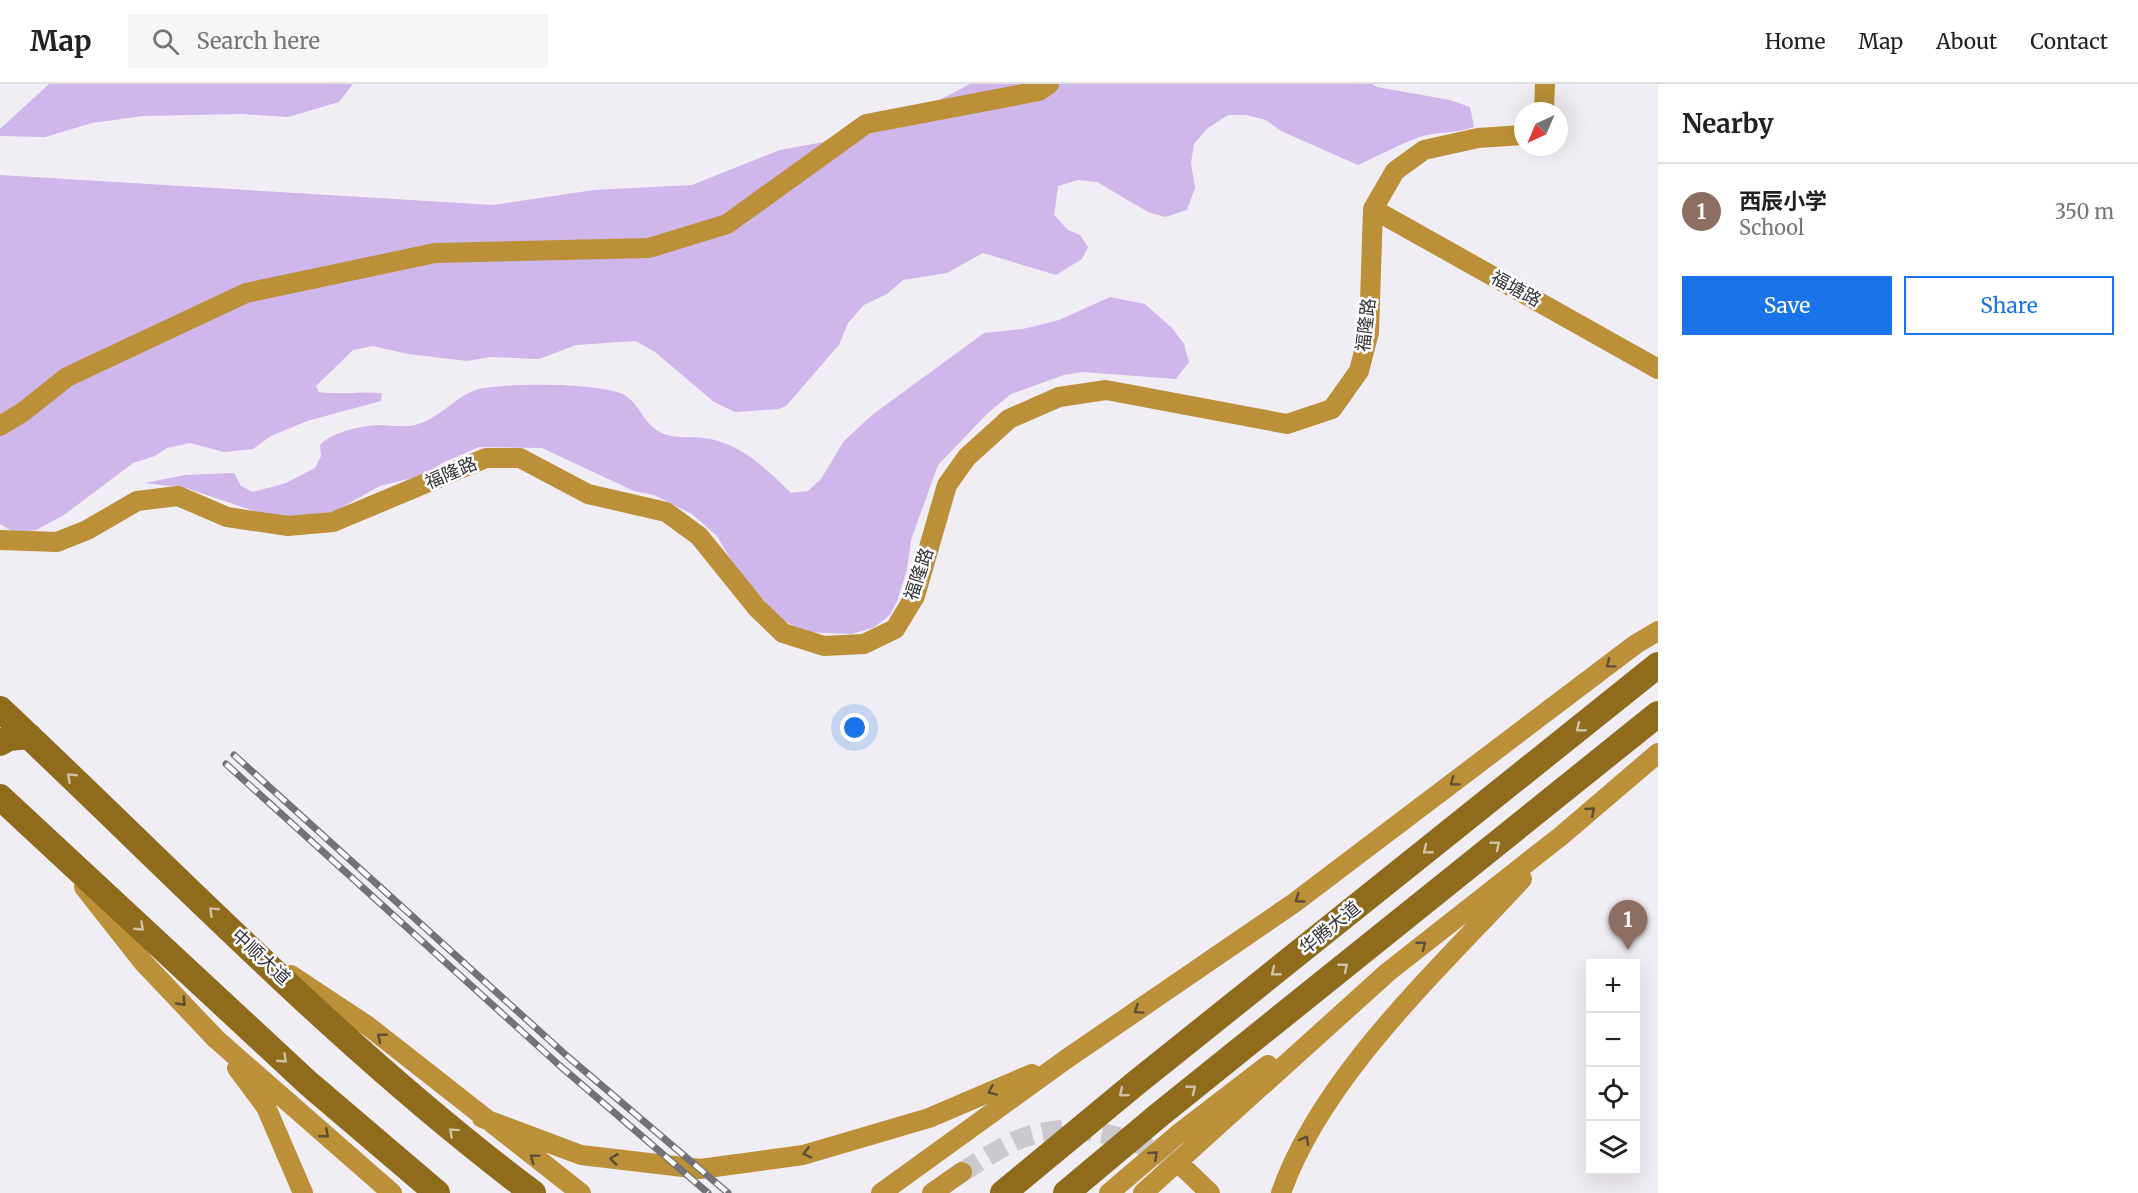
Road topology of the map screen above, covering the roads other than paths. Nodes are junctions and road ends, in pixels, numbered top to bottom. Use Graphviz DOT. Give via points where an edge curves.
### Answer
graph roads {
  1 [pos="1049,84"];
  2 [pos="1545,84"];
  3 [pos="1544,102"];
  4 [pos="1514,136"];
  5 [pos="1373,208"];
  6 [pos="1658,369"];
  7 [pos="0,426"];
  8 [pos="0,540"];
  9 [pos="1658,631"];
  10 [pos="1658,665"];
  11 [pos="0,709"];
  12 [pos="1658,714"];
  13 [pos="29,736"];
  14 [pos="0,743"];
  15 [pos="1658,753"];
  16 [pos="0,797"];
  17 [pos="1561,836"];
  18 [pos="51,844"];
  19 [pos="255,951"];
  20 [pos="1388,972"];
  21 [pos="216,1039"];
  22 [pos="1065,1060"];
  23 [pos="482,1118"];
  24 [pos="1185,1169"];
  25 [pos="962,1172"];
  26 [pos="303,1193"];
  27 [pos="392,1193"];
  28 [pos="437,1193"];
  29 [pos="533,1193"];
  30 [pos="581,1193"];
  31 [pos="881,1193"];
  32 [pos="932,1193"];
  33 [pos="1003,1193"];
  34 [pos="1066,1193"];
  35 [pos="1109,1193"];
  36 [pos="1143,1193"];
  37 [pos="1210,1193"];
  38 [pos="1281,1193"];
  1 -- 7 [label="main road" via="1039,91 866,124 727,224 650,248 435,253 246,293 67,377"];
  2 -- 3 [label="main road"];
  4 -- 5 [label="main road, 福隆路" via="1478,138 1424,150 1395,171"];
  5 -- 6 [label="main road, 福塘路"];
  5 -- 8 [label="main road, 福隆路" via="1369,332 1359,371 1332,409 1287,424 1106,390 1059,397 1009,419 967,457 947,485 915,596 895,629 864,644 824,645 783,633 757,608 699,536 666,512 588,494 520,458 486,458 333,522 288,526 227,517 178,496 136,501 87,530 57,542"];
  9 -- 22 [label="main road, one-way" via="1294,903"];
  10 -- 33 [label="highway, 华腾大道, one-way"];
  11 -- 13 [label="highway, 中顺大道"];
  34 -- 12 [label="highway, one-way"];
  13 -- 14 [label="highway"];
  19 -- 13 [label="highway, 中顺大道, one-way"];
  17 -- 15 [label="main road, one-way"];
  16 -- 18 [label="highway"];
  20 -- 17 [label="main road, one-way"];
  38 -- 17 [label="main road, one-way" via="1306,1138 1361,1058"];
  18 -- 21 [label="main road, one-way" via="143,962"];
  18 -- 28 [label="highway, one-way" via="308,1083"];
  23 -- 19 [label="main road, one-way" via="368,1026"];
  29 -- 19 [label="highway, 中顺大道, one-way" via="464,1141"];
  35 -- 20 [label="main road, one-way" via="1177,1135"];
  20 -- 36 [label="main road"];
  21 -- 26 [label="main road" via="266,1107"];
  21 -- 27 [label="main road, one-way"];
  22 -- 23 [label="main road, one-way" via="918,1122 803,1155 700,1169 581,1155"];
  22 -- 31 [label="main road"];
  30 -- 23 [label="main road, one-way"];
  24 -- 37 [label="main road"];
  25 -- 32 [label="main road"];
}
